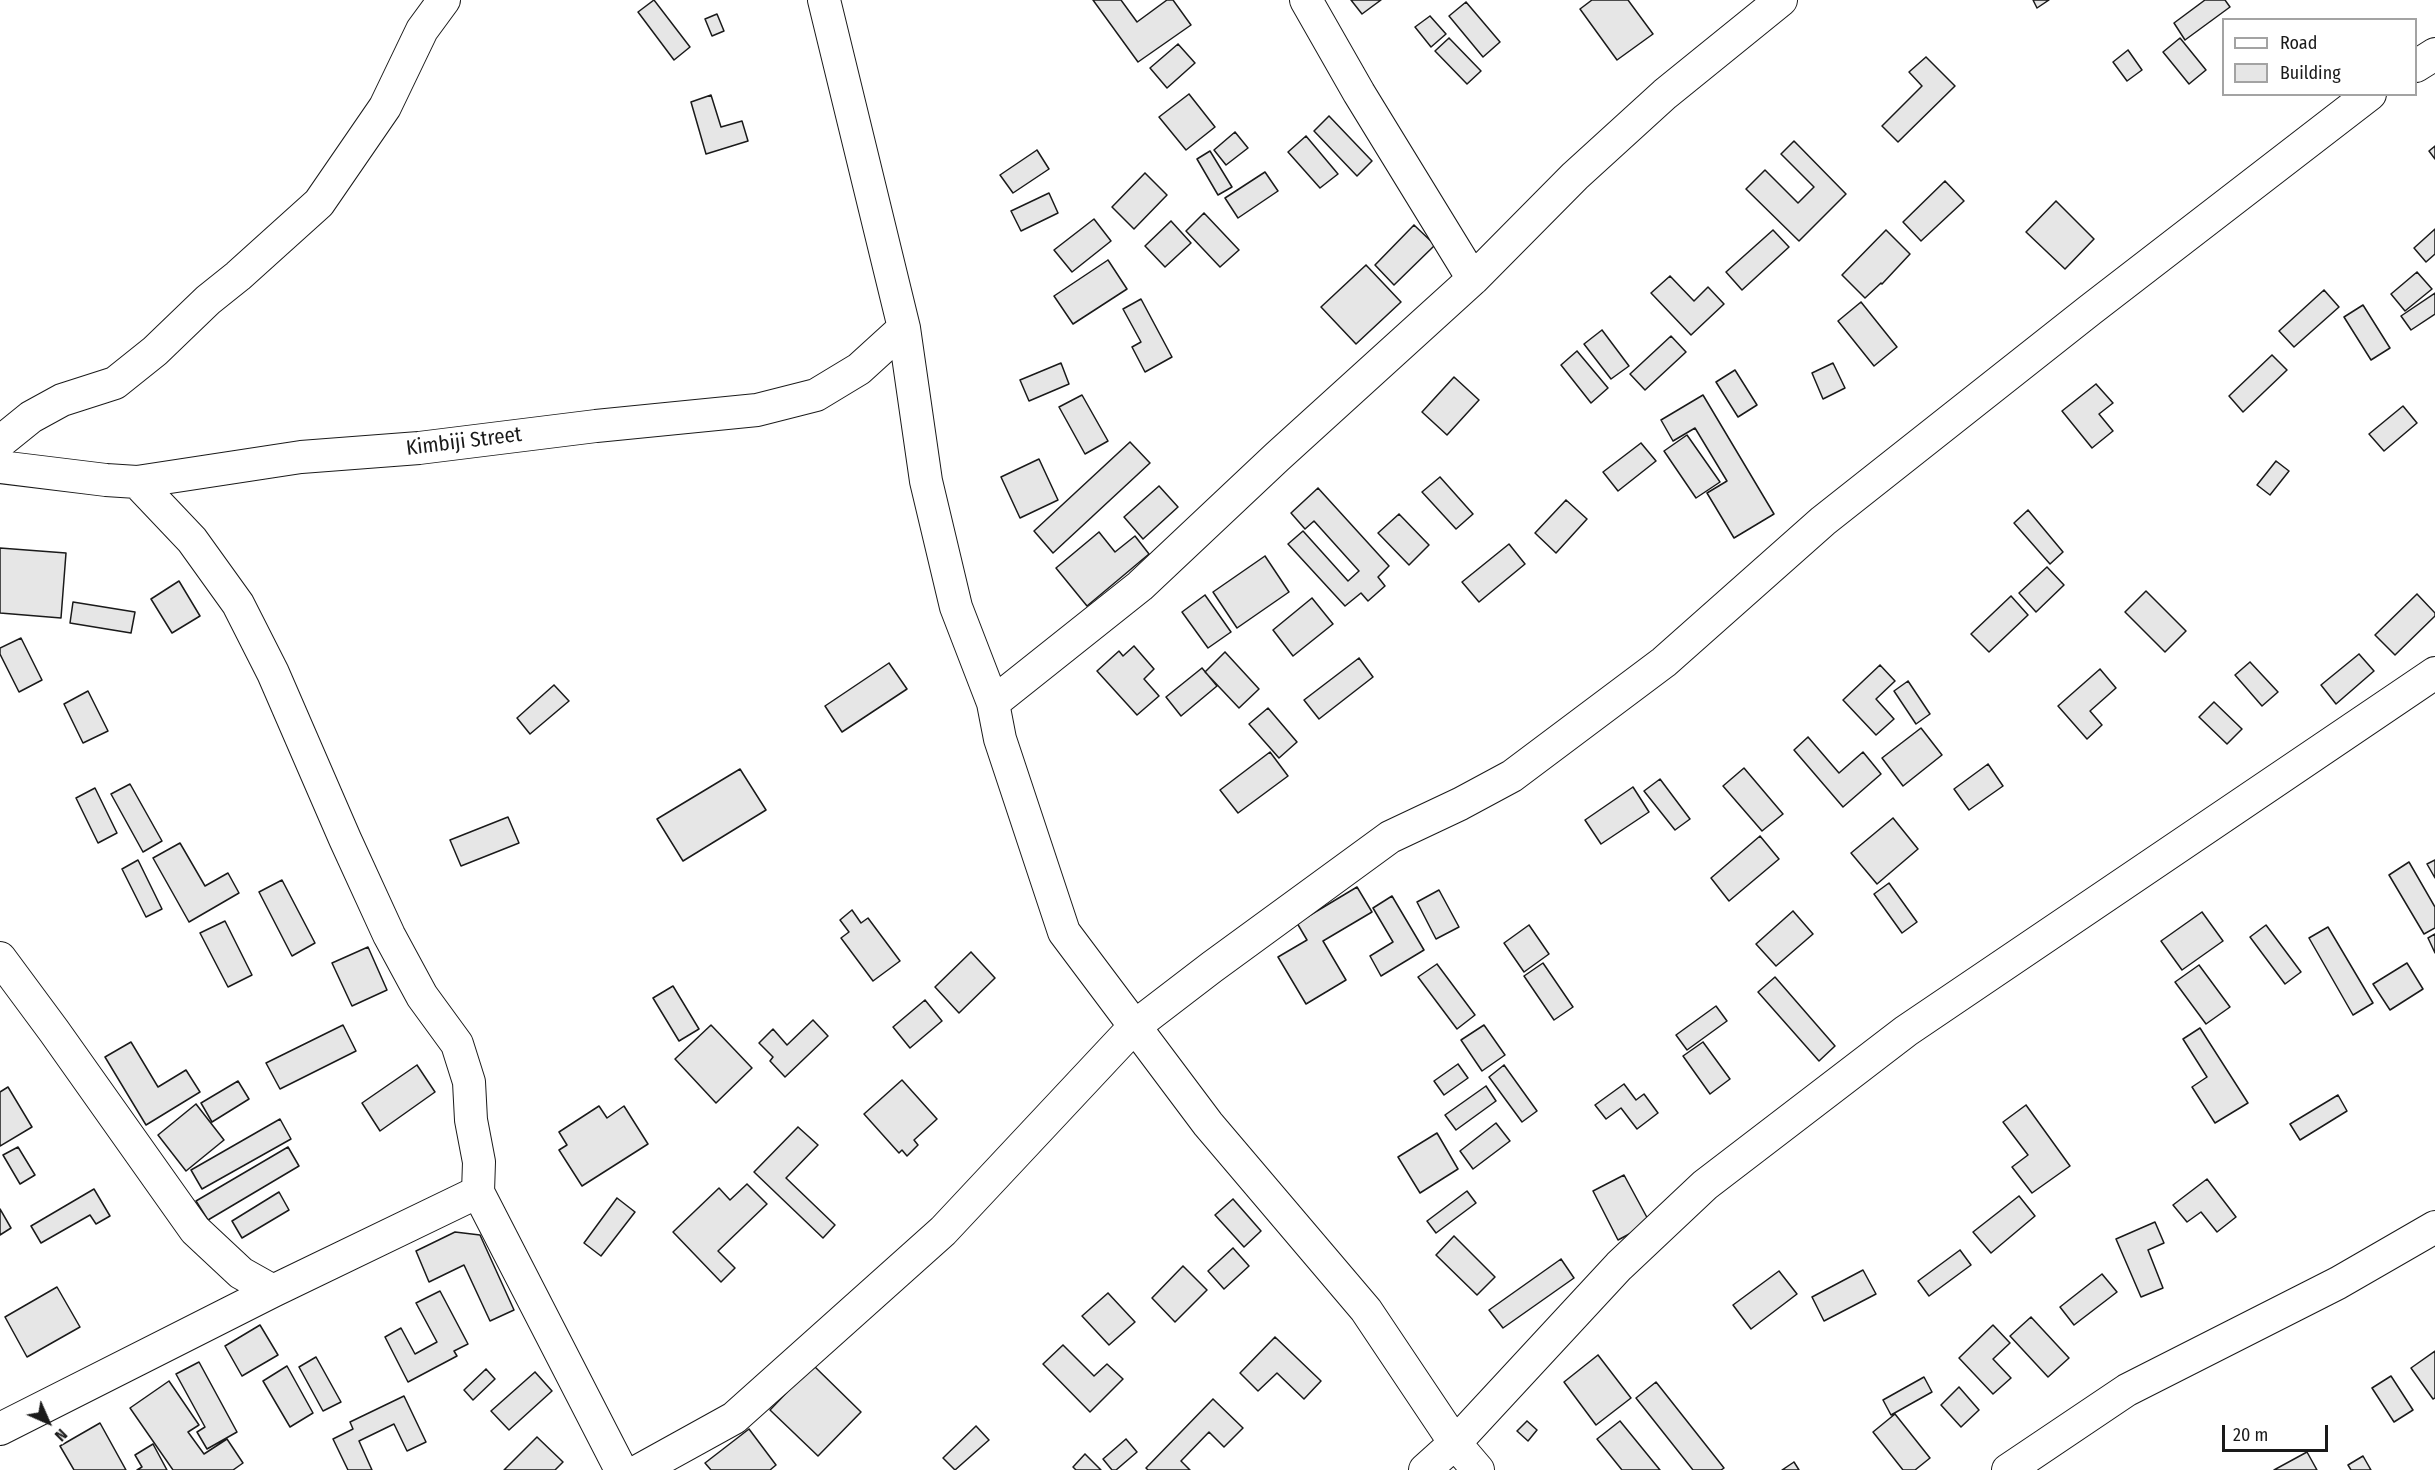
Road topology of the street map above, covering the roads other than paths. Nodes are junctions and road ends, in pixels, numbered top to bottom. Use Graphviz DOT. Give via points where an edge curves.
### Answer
graph roads {
  1 [pos="444,0"];
  2 [pos="824,0"];
  3 [pos="1306,0"];
  4 [pos="1781,0"];
  5 [pos="2435,54"];
  6 [pos="2417,65"];
  7 [pos="2367,96"];
  8 [pos="1473,279"];
  9 [pos="904,328"];
  10 [pos="0,442"];
  11 [pos="0,467"];
  12 [pos="137,482"];
  13 [pos="2435,673"];
  14 [pos="993,704"];
  15 [pos="0,958"];
  16 [pos="1135,1026"];
  17 [pos="478,1192"];
  18 [pos="2435,1227"];
  19 [pos="273,1291"];
  20 [pos="0,1429"];
  21 [pos="1455,1443"];
  22 [pos="621,1470"];
  23 [pos="640,1470"];
  24 [pos="1425,1470"];
  25 [pos="1478,1470"];
  26 [pos="2008,1470"];
  1 -- 10 [label="street" via="422,30 385,107 319,203 115,383 62,400 31,417"];
  2 -- 9 [label="street"];
  3 -- 8 [label="street"];
  4 -- 8 [label="street" via="1665,94 1575,176"];
  5 -- 6 [label="street"];
  7 -- 16 [label="street" via="1823,520 1664,662 1512,776 1390,837"];
  8 -- 14 [label="street" via="1140,586"];
  9 -- 12 [label="street, Kimbiji Street" via="859,369 816,395 757,410 419,448 301,457"];
  9 -- 14 [label="street" via="926,481 956,607"];
  11 -- 12 [label="street, Kimbiji Street"];
  12 -- 17 [label="street" via="192,540 238,604 273,673 389,935 422,996 457,1044 468,1082 479,1162"];
  13 -- 21 [label="street" via="1906,1031 1705,1185 1619,1266"];
  14 -- 16 [label="street" via="1000,739 1064,932"];
  15 -- 19 [label="street" via="195,1230 241,1273"];
  16 -- 21 [label="street" via="1208,1124 1366,1310"];
  16 -- 23 [label="street" via="943,1231 734,1418"];
  17 -- 19 [label="street"];
  17 -- 22 [label="street"];
  18 -- 26 [label="street" via="2338,1283 2127,1390"];
  19 -- 20 [label="street"];
  21 -- 24 [label="street"];
  21 -- 25 [label="street"];
}
